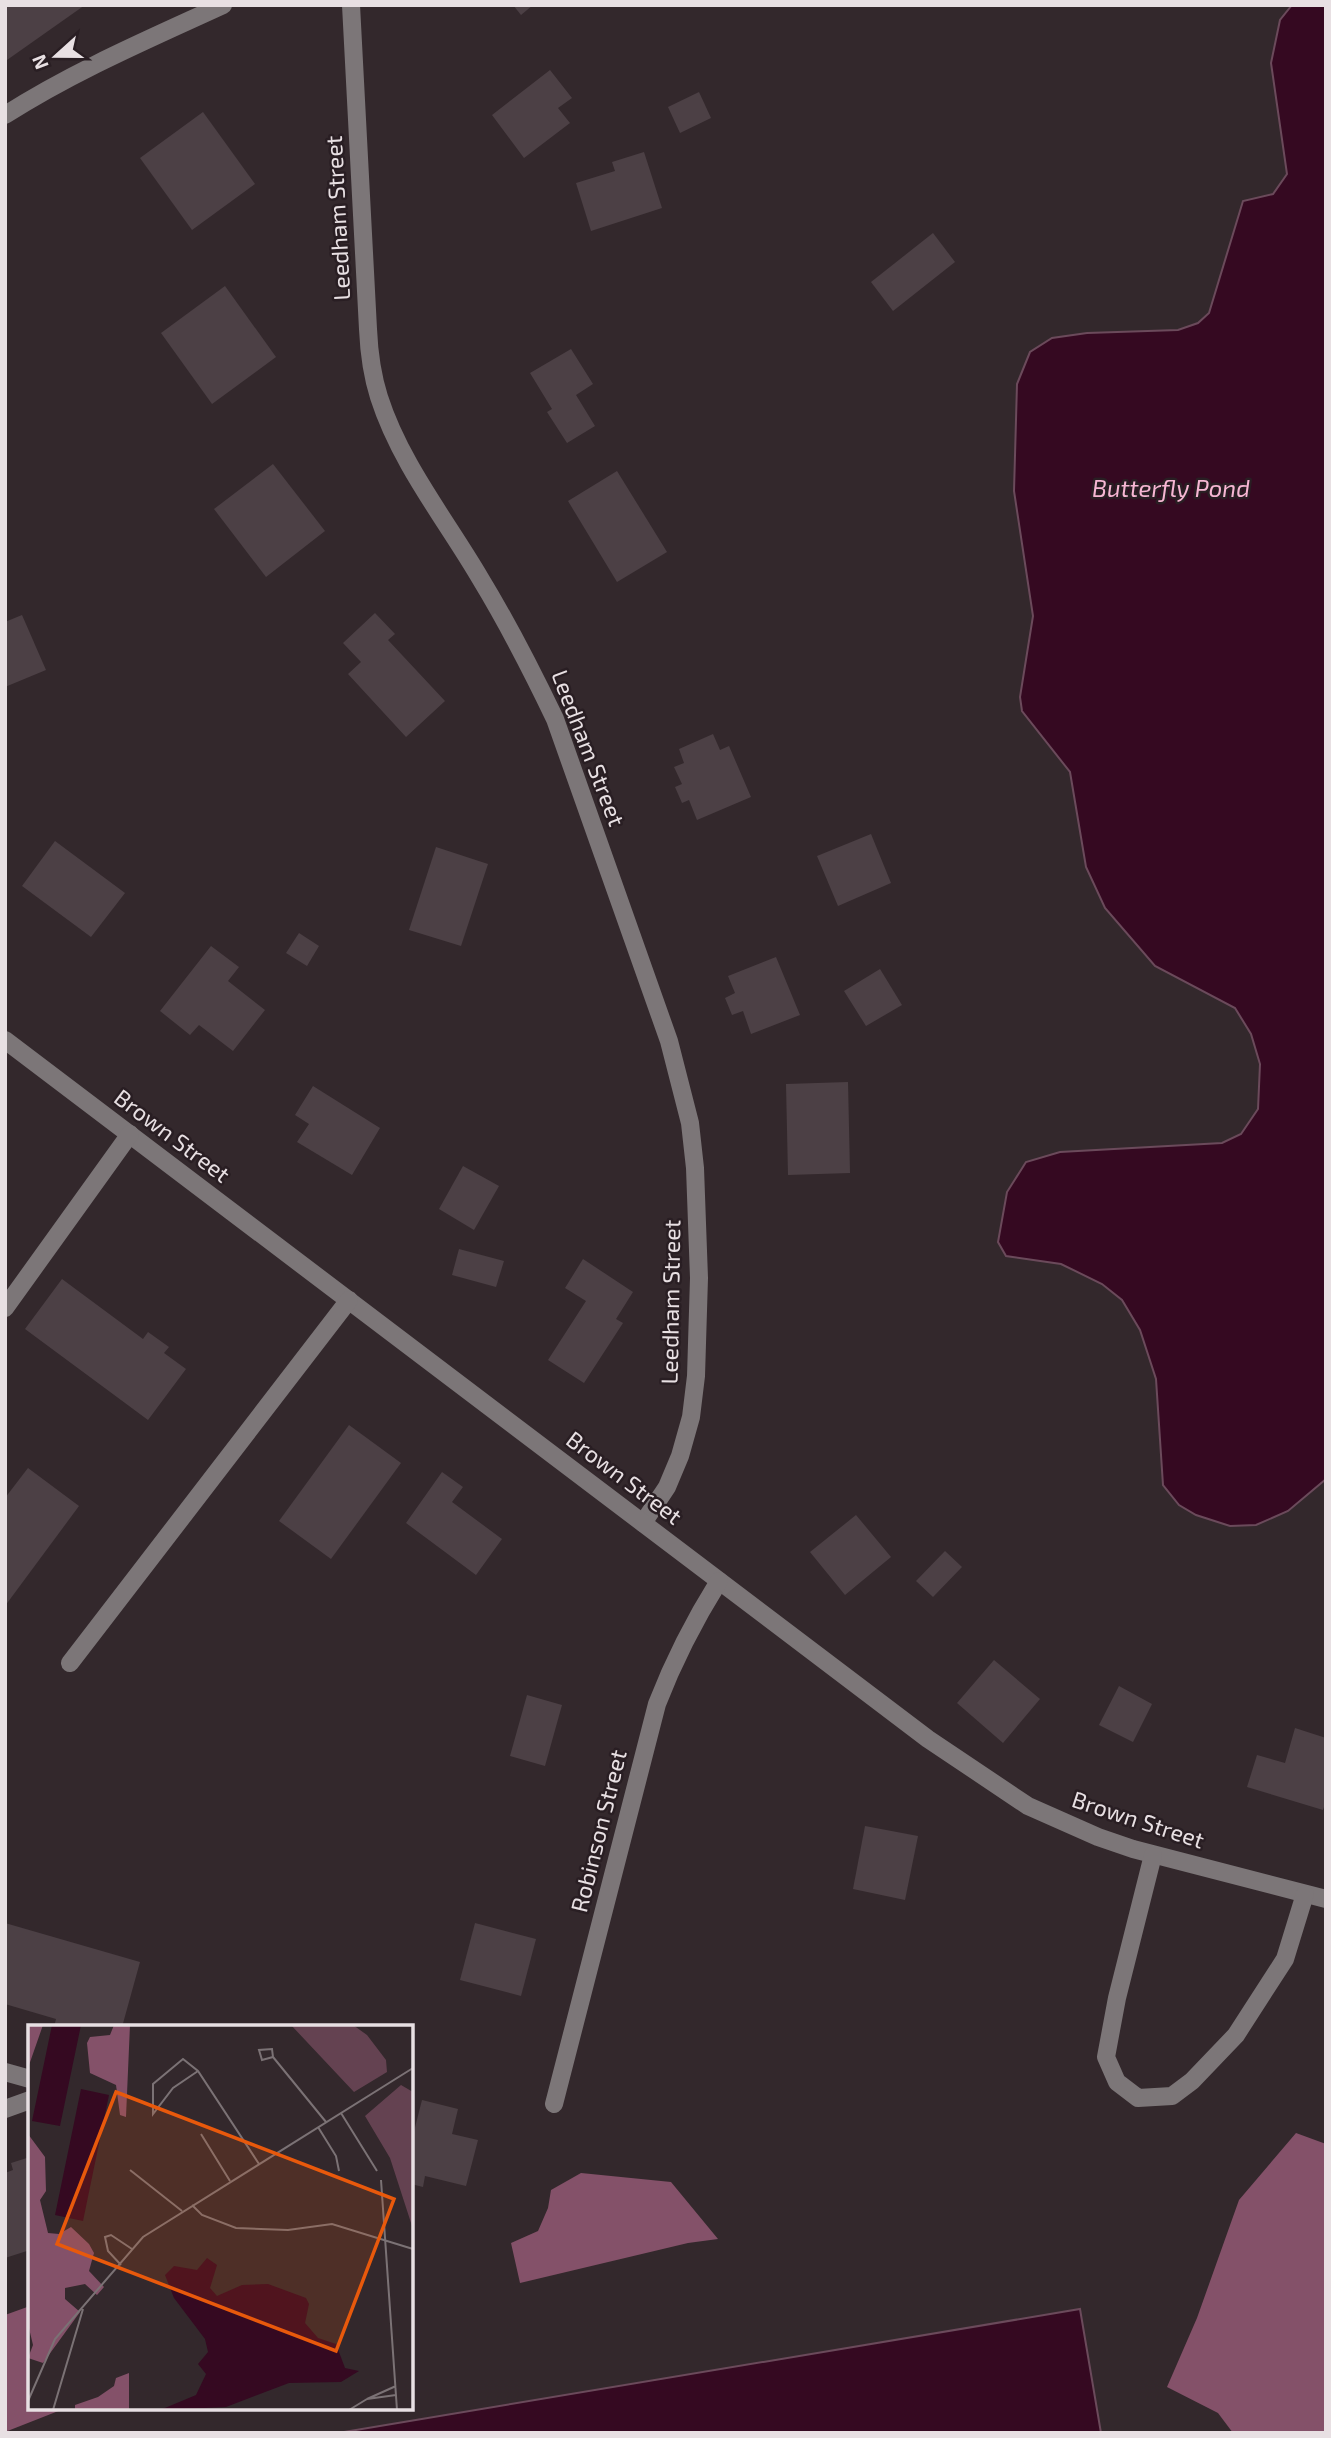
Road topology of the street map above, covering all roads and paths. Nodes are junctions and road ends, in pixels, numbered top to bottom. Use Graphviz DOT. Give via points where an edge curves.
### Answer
graph roads {
  1 [pos="223,5"];
  2 [pos="351,5"];
  3 [pos="5,115"];
  4 [pos="5,1040"];
  5 [pos="130,1135"];
  6 [pos="348,1300"];
  7 [pos="5,1308"];
  8 [pos="643,1524"];
  9 [pos="719,1581"];
  10 [pos="70,1663"];
  11 [pos="1153,1854"];
  12 [pos="1305,1894"];
  13 [pos="1326,1899"];
  14 [pos="5,2072"];
  15 [pos="28,2078"];
  16 [pos="28,2101"];
  17 [pos="554,2104"];
  18 [pos="5,2109"];
  1 -- 3 [label="street" via="52,86"];
  2 -- 8 [label="street, Leedham Street" via="370,361 379,397 409,462 494,601 555,719 668,1041 690,1123 699,1227 696,1376 680,1456"];
  4 -- 5 [label="street, Brown Street"];
  5 -- 6 [label="street, Brown Street"];
  5 -- 7 [label="street"];
  6 -- 8 [label="street, Brown Street"];
  6 -- 10 [label="street"];
  8 -- 9 [label="street, Brown Street"];
  9 -- 11 [label="street, Brown Street" via="996,1786 1061,1822"];
  9 -- 17 [label="street, Robinson Street" via="691,1625 657,1704"];
  11 -- 12 [label="street, Brown Street"];
  11 -- 12 [label="street" via="1106,2057 1117,2082 1138,2098 1172,2096 1236,2035 1286,1959"];
  12 -- 13 [label="street, Brown Street"];
  14 -- 15 [label="street"];
  16 -- 18 [label="street"];
}
